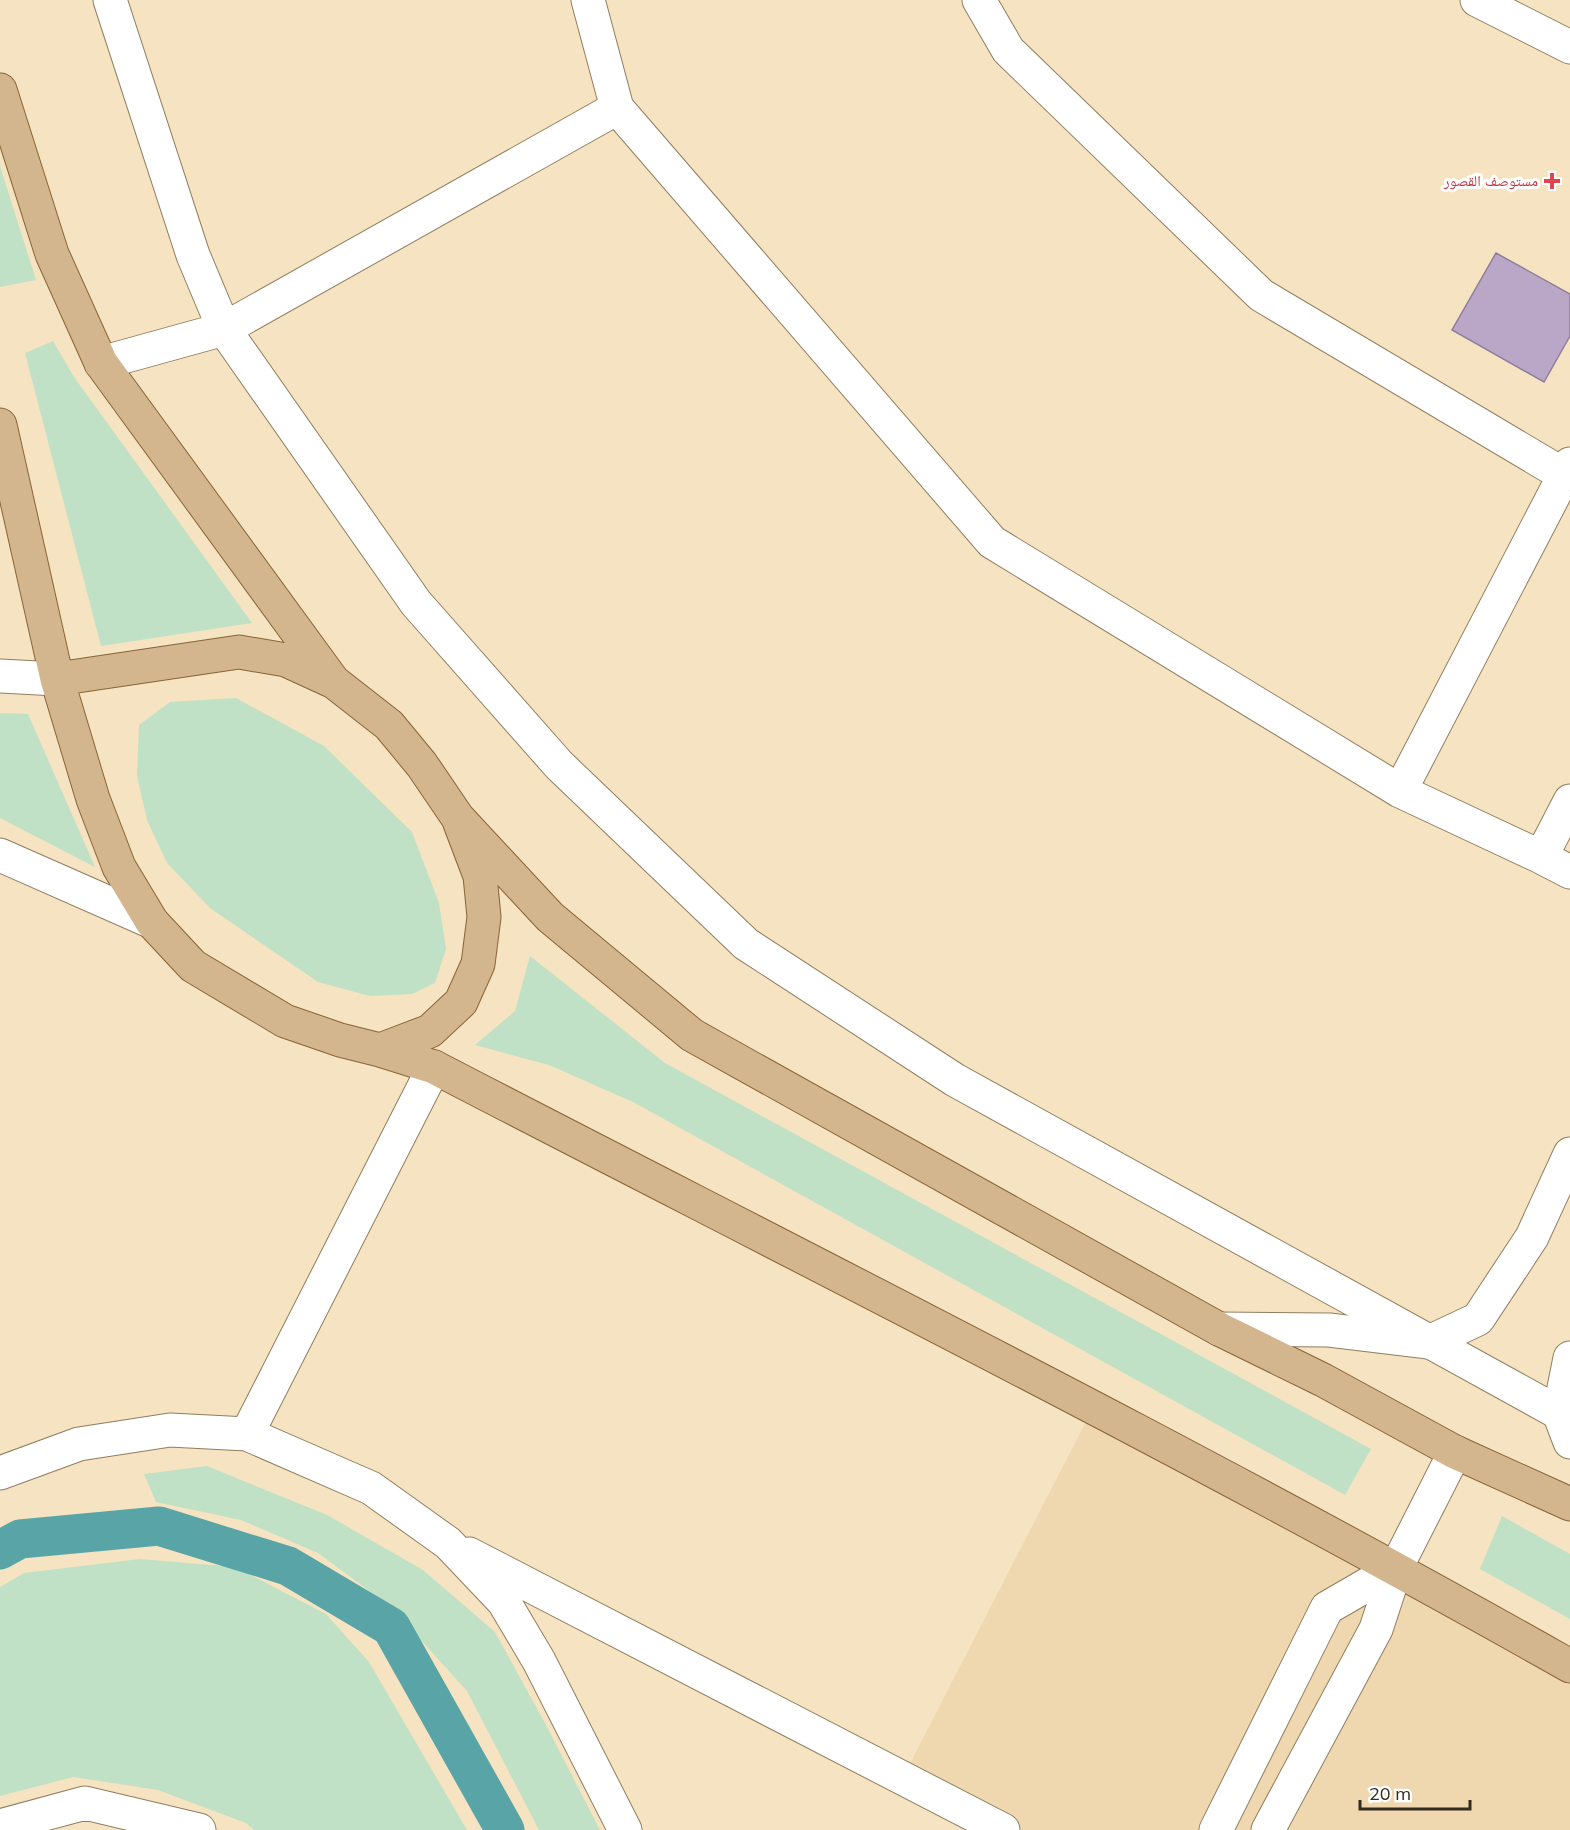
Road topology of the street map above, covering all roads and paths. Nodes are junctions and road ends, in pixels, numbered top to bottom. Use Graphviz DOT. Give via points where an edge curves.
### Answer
graph roads {
  1 [pos="111,0"];
  2 [pos="588,0"];
  3 [pos="979,0"];
  4 [pos="1477,0"];
  5 [pos="1570,47"];
  6 [pos="0,90"];
  7 [pos="617,108"];
  8 [pos="224,329"];
  9 [pos="101,363"];
  10 [pos="0,425"];
  11 [pos="1567,469"];
  12 [pos="0,676"];
  13 [pos="57,679"];
  14 [pos="334,682"];
  15 [pos="1400,791"];
  16 [pos="1570,801"];
  17 [pos="458,819"];
  18 [pos="0,855"];
  19 [pos="1541,857"];
  20 [pos="1570,872"];
  21 [pos="152,922"];
  22 [pos="380,1050"];
  23 [pos="434,1067"];
  24 [pos="1570,1154"];
  25 [pos="1219,1329"];
  26 [pos="1429,1342"];
  27 [pos="1570,1358"];
  28 [pos="1566,1425"];
  29 [pos="248,1434"];
  30 [pos="1455,1452"];
  31 [pos="0,1473"];
  32 [pos="1570,1504"];
  33 [pos="448,1543"];
  34 [pos="1396,1568"];
  35 [pos="1570,1666"];
  36 [pos="0,1826"];
  37 [pos="199,1830"];
  38 [pos="625,1830"];
  39 [pos="1003,1830"];
  40 [pos="1216,1830"];
  41 [pos="1268,1830"];
  1 -- 8 [label="street" via="193,255"];
  2 -- 7 [label="street"];
  3 -- 11 [label="street" via="1008,50 1261,295"];
  4 -- 5 [label="street"];
  6 -- 9 [label="main road" via="52,254"];
  7 -- 8 [label="street"];
  7 -- 15 [label="street" via="992,542"];
  8 -- 9 [label="street"];
  8 -- 26 [label="street" via="416,603 559,765 746,944 955,1080"];
  9 -- 14 [label="main road"];
  10 -- 13 [label="main road"];
  11 -- 15 [label="street"];
  12 -- 13 [label="street"];
  13 -- 14 [label="main road" via="239,652 286,660"];
  13 -- 21 [label="main road" via="96,808 119,867"];
  14 -- 17 [label="main road" via="389,725"];
  15 -- 19 [label="street"];
  16 -- 19 [label="street"];
  17 -- 22 [label="main road" via="480,876 484,917 478,964 461,1002 430,1031"];
  17 -- 25 [label="main road" via="550,917 692,1035"];
  18 -- 21 [label="street"];
  19 -- 20 [label="street"];
  21 -- 22 [label="main road" via="193,966 285,1021"];
  22 -- 23 [label="main road"];
  23 -- 29 [label="street"];
  23 -- 34 [label="main road"];
  24 -- 26 [label="street" via="1532,1237 1478,1319"];
  25 -- 26 [label="street" via="1329,1330"];
  25 -- 30 [label="main road"];
  26 -- 28 [label="street"];
  27 -- 28 [label="street"];
  29 -- 31 [label="street" via="170,1430 79,1444"];
  29 -- 33 [label="street" via="371,1488"];
  30 -- 32 [label="main road"];
  30 -- 34 [label="street"];
  33 -- 38 [label="street" via="504,1602 539,1661"];
  33 -- 39 [label="street"];
  34 -- 35 [label="main road"];
  34 -- 40 [label="street" via="1327,1608"];
  34 -- 41 [label="street" via="1376,1629"];
  36 -- 37 [label="street" via="86,1803"];
}
